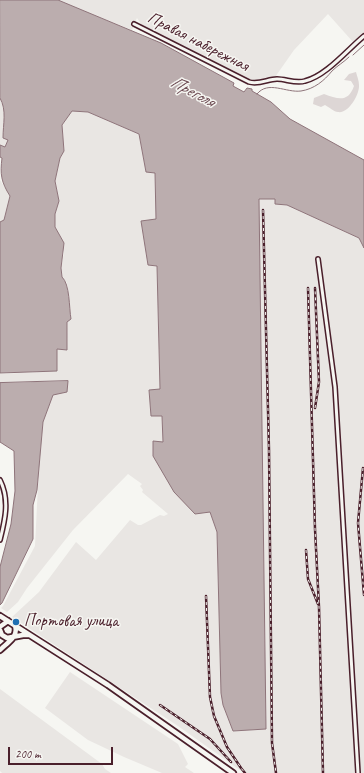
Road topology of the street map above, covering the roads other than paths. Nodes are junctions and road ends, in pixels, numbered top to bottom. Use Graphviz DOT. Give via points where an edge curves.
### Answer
graph roads {
  1 [pos="134,24"];
  2 [pos="364,36"];
  3 [pos="318,258"];
  4 [pos="0,480"];
  5 [pos="0,540"];
  6 [pos="0,616"];
  7 [pos="8,621"];
  8 [pos="15,626"];
  9 [pos="0,627"];
  10 [pos="30,636"];
  11 [pos="12,638"];
  12 [pos="0,650"];
  13 [pos="233,773"];
  14 [pos="358,773"];
  1 -- 2 [label="street, Правая набережная" via="255,83 276,79 303,82 314,78"];
  3 -- 14 [label="street" via="334,387"];
  4 -- 5 [label="street" via="6,507"];
  6 -- 7 [label="main road"];
  7 -- 8 [label="main road"];
  7 -- 9 [label="main road"];
  8 -- 10 [label="main road"];
  8 -- 11 [label="main road" via="16,632"];
  9 -- 11 [label="main road" via="4,637"];
  10 -- 11 [label="main road" via="20,635"];
  10 -- 13 [label="main road" via="108,685"];
  11 -- 12 [label="main road"];
}
